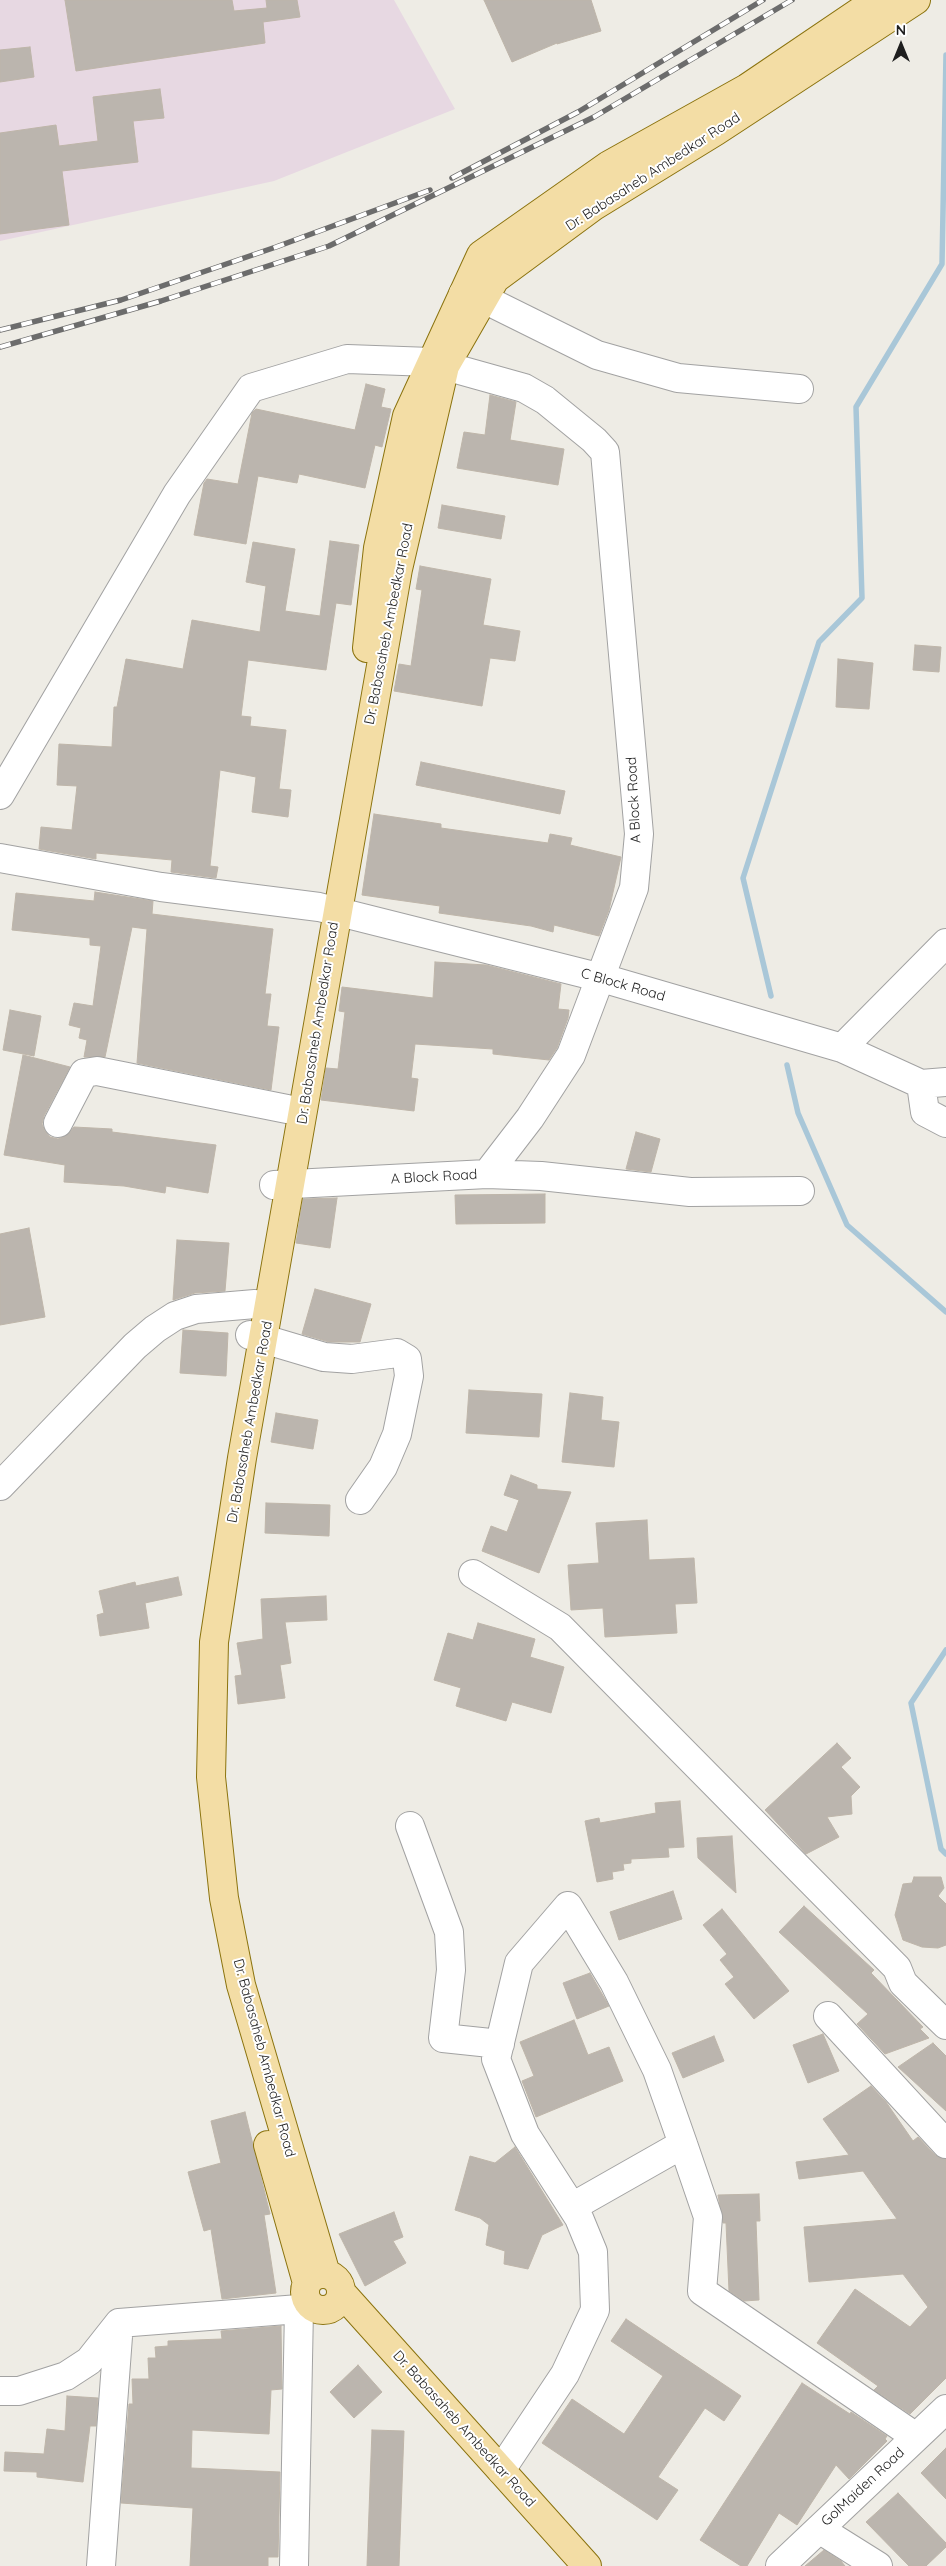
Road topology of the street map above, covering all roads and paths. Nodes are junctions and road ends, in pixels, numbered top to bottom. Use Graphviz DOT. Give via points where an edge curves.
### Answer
graph roads {
  1 [pos="878,0"];
  2 [pos="916,0"];
  3 [pos="474,297"];
  4 [pos="438,364"];
  5 [pos="799,389"];
  6 [pos="0,795"];
  7 [pos="0,858"];
  8 [pos="328,909"];
  9 [pos="946,943"];
  10 [pos="602,978"];
  11 [pos="842,1048"];
  12 [pos="933,1083"];
  13 [pos="286,1109"];
  14 [pos="58,1123"];
  15 [pos="946,1123"];
  16 [pos="487,1174"];
  17 [pos="283,1185"];
  18 [pos="800,1191"];
  19 [pos="255,1304"];
  20 [pos="257,1337"];
  21 [pos="0,1486"];
  22 [pos="360,1500"];
  23 [pos="473,1574"];
  24 [pos="410,1826"];
  25 [pos="897,1968"];
  26 [pos="946,2002"];
  27 [pos="828,2016"];
  28 [pos="946,2024"];
  29 [pos="500,2044"];
  30 [pos="683,2144"];
  31 [pos="946,2144"];
  32 [pos="572,2208"];
  33 [pos="319,2295"];
  34 [pos="119,2323"];
  35 [pos="0,2391"];
  36 [pos="946,2408"];
  37 [pos="916,2437"];
  38 [pos="501,2470"];
  39 [pos="819,2529"];
  40 [pos="101,2566"];
  41 [pos="294,2566"];
  42 [pos="562,2566"];
  43 [pos="587,2566"];
  44 [pos="780,2566"];
  45 [pos="878,2566"];
  1 -- 3 [label="main road, Dr. Babasaheb Ambedkar Road" via="747,88 609,165 481,255"];
  2 -- 3 [label="main road, Dr. Babasaheb Ambedkar Road" via="716,132 594,206"];
  3 -- 4 [label="main road, Dr. Babasaheb Ambedkar Road"];
  3 -- 5 [label="street" via="597,355 678,378"];
  4 -- 6 [label="street, A Block Road" via="347,359 251,388 176,494"];
  4 -- 8 [label="main road, Dr. Babasaheb Ambedkar Road" via="407,416 378,548 355,744"];
  4 -- 10 [label="street, A Block Road" via="524,388 594,440 608,461 639,834 634,888"];
  7 -- 8 [label="street, C Block Road" via="161,887"];
  8 -- 10 [label="street, C Block Road"];
  8 -- 13 [label="main road, Dr. Babasaheb Ambedkar Road"];
  8 -- 17 [label="main road, Dr. Babasaheb Ambedkar Road"];
  9 -- 11 [label="street"];
  10 -- 11 [label="street, C Block Road"];
  10 -- 16 [label="street, A Block Road" via="571,1055 530,1118"];
  11 -- 12 [label="street, C Block Road"];
  12 -- 15 [label="street, C Block Road" via="925,1112"];
  13 -- 14 [label="street" via="97,1071 84,1073"];
  13 -- 17 [label="main road, Dr. Babasaheb Ambedkar Road"];
  16 -- 17 [label="street, A Block Road"];
  16 -- 18 [label="street" via="541,1176 690,1192"];
  17 -- 19 [label="main road, Dr. Babasaheb Ambedkar Road"];
  17 -- 20 [label="main road, Dr. Babasaheb Ambedkar Road"];
  19 -- 20 [label="main road, Dr. Babasaheb Ambedkar Road"];
  19 -- 21 [label="street" via="196,1309 175,1316 155,1329"];
  20 -- 22 [label="street" via="324,1356 352,1359 397,1353 407,1359 409,1376 397,1434 382,1467"];
  20 -- 33 [label="main road, Dr. Babasaheb Ambedkar Road" via="227,1521 201,1645 207,1709 201,1795 214,1850 222,1951 266,2137 296,2207"];
  23 -- 25 [label="street" via="560,1626"];
  24 -- 29 [label="street" via="449,1932 451,1970 443,2038"];
  25 -- 26 [label="street" via="914,1972"];
  25 -- 28 [label="street" via="903,1983"];
  27 -- 31 [label="street"];
  29 -- 30 [label="street" via="519,1963 568,1906 614,1982 658,2070"];
  29 -- 32 [label="street" via="496,2059 525,2134"];
  30 -- 32 [label="street"];
  30 -- 37 [label="street" via="708,2217 702,2291"];
  32 -- 38 [label="street" via="593,2252 595,2310 564,2374"];
  33 -- 34 [label="street"];
  33 -- 38 [label="main road, Dr. Babasaheb Ambedkar Road"];
  33 -- 41 [label="street"];
  33 -- 42 [label="main road, Dr. Babasaheb Ambedkar Road"];
  34 -- 35 [label="street" via="89,2361 66,2376 19,2391"];
  34 -- 40 [label="street"];
  36 -- 37 [label="street, GolMaiden Road"];
  37 -- 39 [label="street, GolMaiden Road"];
  38 -- 43 [label="main road, Dr. Babasaheb Ambedkar Road"];
  39 -- 44 [label="street, GolMaiden Road"];
  39 -- 45 [label="street"];
}
